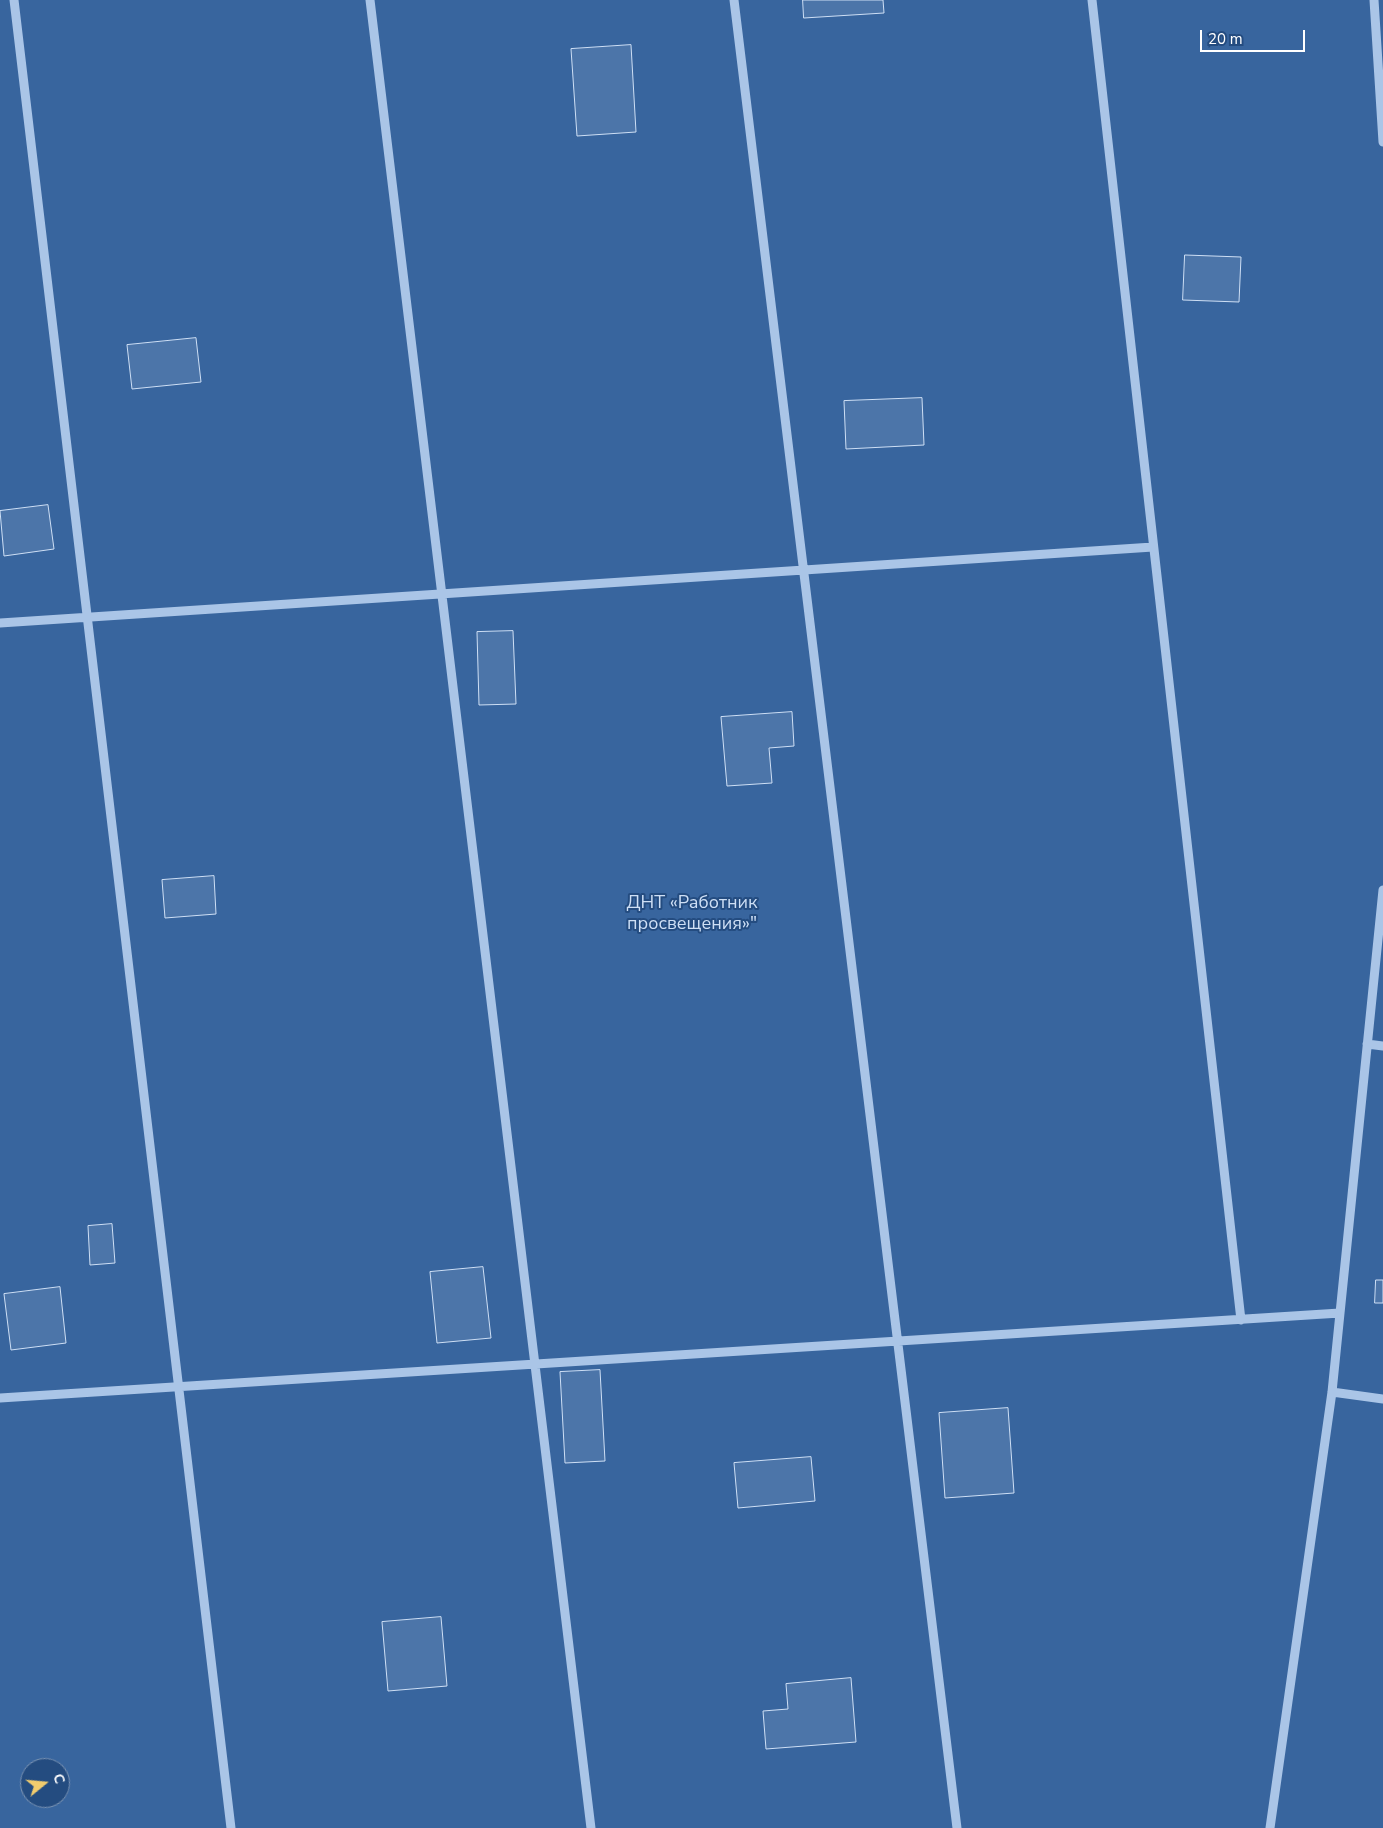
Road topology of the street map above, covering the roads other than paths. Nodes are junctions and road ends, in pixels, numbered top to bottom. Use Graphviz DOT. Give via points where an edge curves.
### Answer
graph roads {
  1 [pos="14,0"];
  2 [pos="370,0"];
  3 [pos="734,0"];
  4 [pos="1092,0"];
  5 [pos="1374,0"];
  6 [pos="1383,142"];
  7 [pos="1153,547"];
  8 [pos="803,570"];
  9 [pos="442,594"];
  10 [pos="88,618"];
  11 [pos="0,623"];
  12 [pos="1383,890"];
  13 [pos="1367,1044"];
  14 [pos="1383,1046"];
  15 [pos="1340,1313"];
  16 [pos="1241,1320"];
  17 [pos="898,1342"];
  18 [pos="535,1364"];
  19 [pos="178,1387"];
  20 [pos="1332,1392"];
  21 [pos="0,1398"];
  22 [pos="1383,1399"];
  23 [pos="231,1828"];
  24 [pos="591,1828"];
  25 [pos="957,1828"];
  26 [pos="1270,1828"];
  1 -- 10 [label="street"];
  2 -- 9 [label="street"];
  3 -- 8 [label="street"];
  4 -- 7 [label="street"];
  5 -- 6 [label="street"];
  7 -- 8 [label="street"];
  7 -- 16 [label="street"];
  8 -- 9 [label="street"];
  8 -- 17 [label="street"];
  9 -- 10 [label="street"];
  9 -- 18 [label="street"];
  10 -- 11 [label="street"];
  10 -- 19 [label="street"];
  12 -- 13 [label="street"];
  13 -- 14 [label="street"];
  13 -- 15 [label="street"];
  15 -- 16 [label="street"];
  15 -- 20 [label="street"];
  16 -- 17 [label="street"];
  17 -- 18 [label="street"];
  17 -- 25 [label="street"];
  18 -- 19 [label="street"];
  18 -- 24 [label="street"];
  19 -- 21 [label="street"];
  19 -- 23 [label="street"];
  20 -- 22 [label="street"];
  20 -- 26 [label="street"];
}
